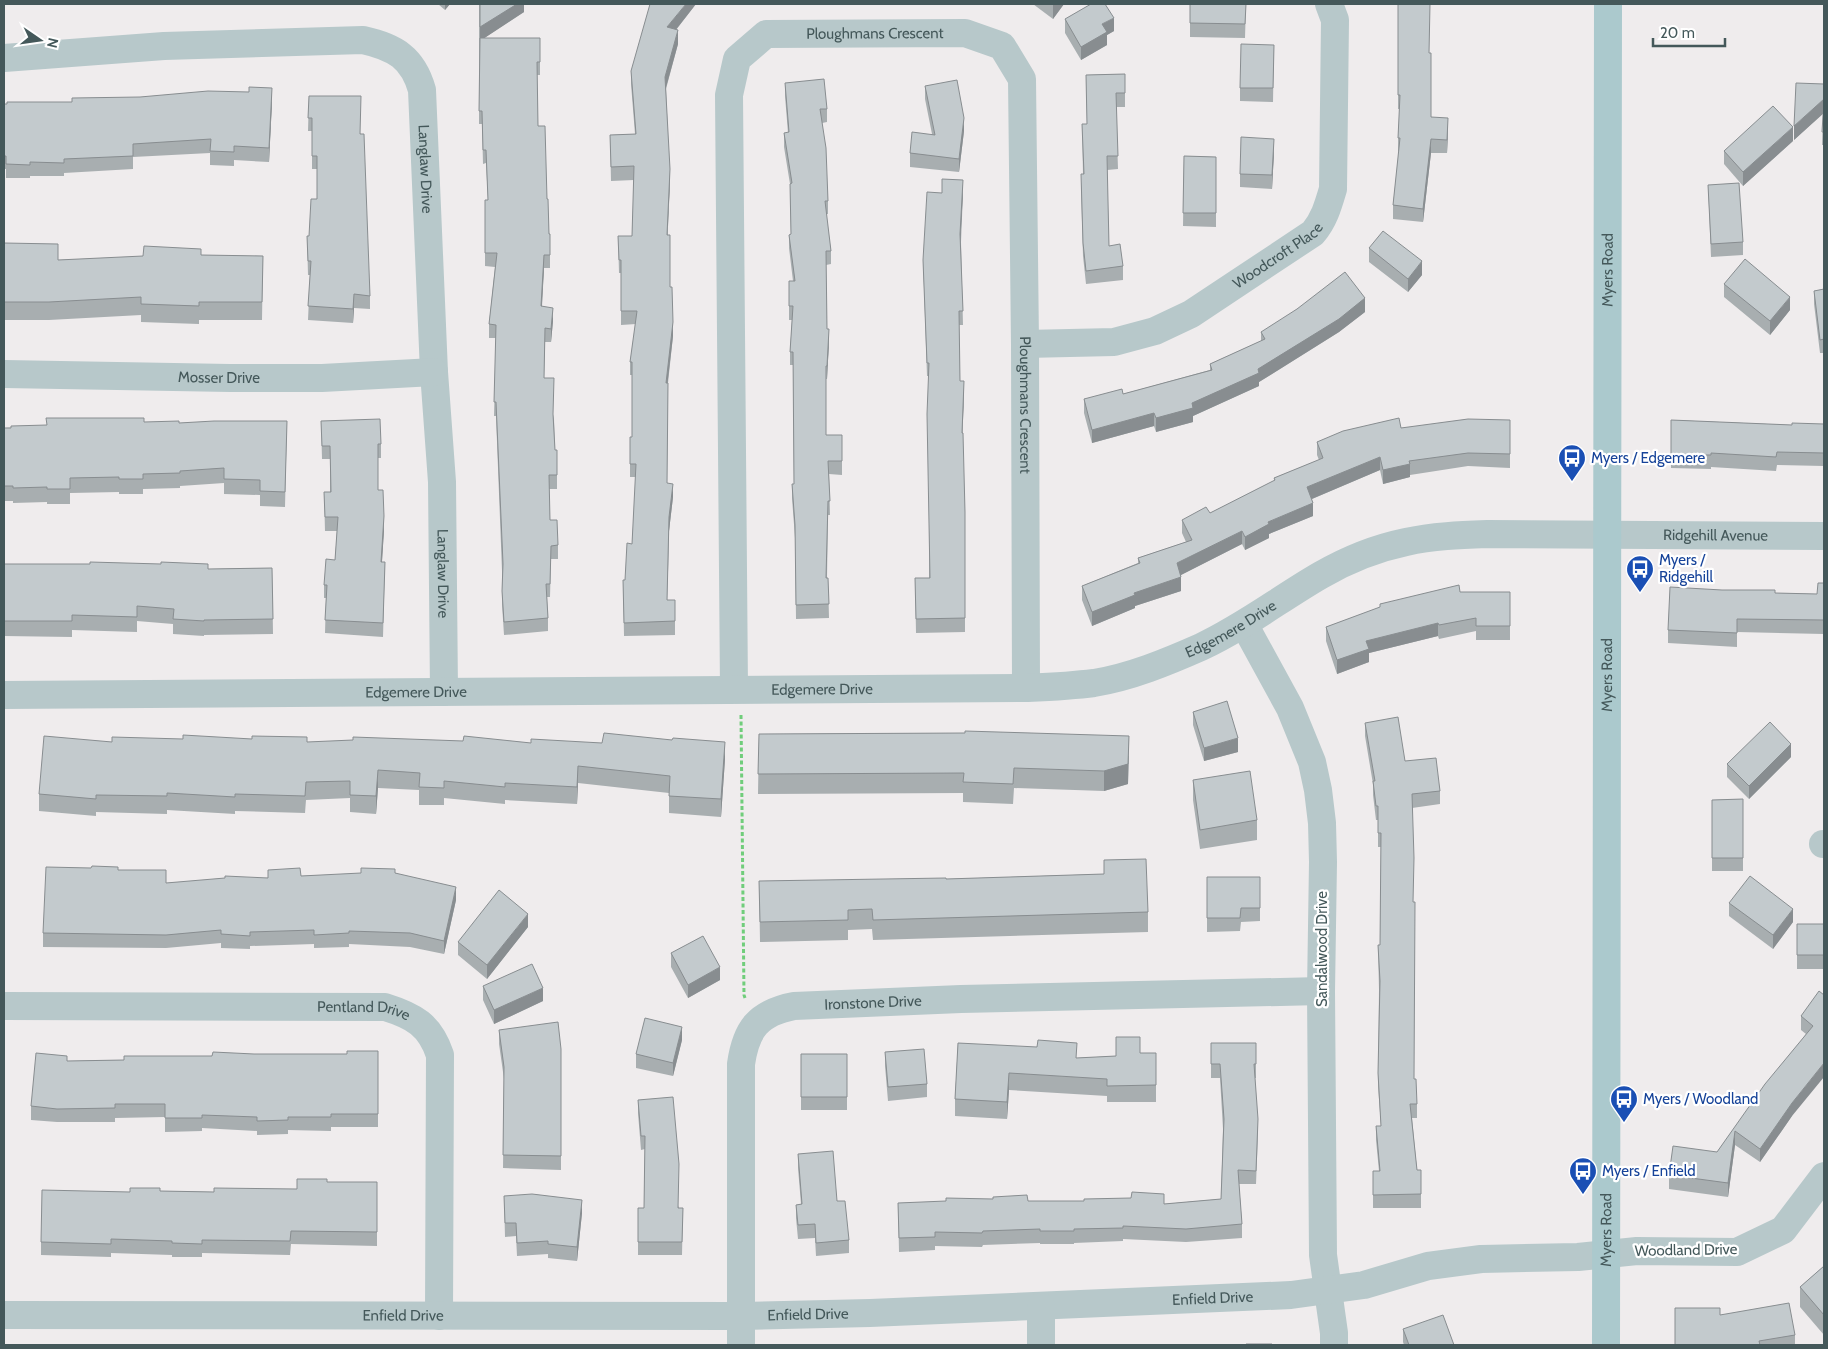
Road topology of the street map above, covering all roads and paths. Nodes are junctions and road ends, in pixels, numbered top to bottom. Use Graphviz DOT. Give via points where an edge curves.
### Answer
graph roads {
  1 [pos="1329,4"];
  2 [pos="1608,4"];
  3 [pos="4,58"];
  4 [pos="1025,344"];
  5 [pos="434,372"];
  6 [pos="4,374"];
  7 [pos="1606,534"];
  8 [pos="1824,536"];
  9 [pos="1244,624"];
  10 [pos="1026,688"];
  11 [pos="734,689"];
  12 [pos="444,692"];
  13 [pos="4,695"];
  14 [pos="1321,991"];
  15 [pos="4,1006"];
  16 [pos="757,1024"];
  17 [pos="1824,1176"];
  18 [pos="1606,1254"];
  19 [pos="1328,1291"];
  20 [pos="1041,1306"];
  21 [pos="4,1315"];
  22 [pos="439,1316"];
  23 [pos="741,1316"];
  24 [pos="741,1345"];
  25 [pos="1041,1345"];
  26 [pos="1334,1345"];
  27 [pos="1606,1345"];
  1 -- 4 [label="street, Woodcroft Place" via="1335,20 1333,189 1328,209 1313,233 1191,314 1155,331 1114,342"];
  2 -- 7 [label="main road, Myers Road"];
  3 -- 5 [label="street, Langlaw Drive" via="164,46 363,40 389,47 400,54 412,66 422,90"];
  4 -- 10 [label="street, Ploughmans Crescent"];
  4 -- 11 [label="street, Ploughmans Crescent" via="1022,79 1002,46 965,33 766,34 737,59 729,95"];
  5 -- 6 [label="street, Mosser Drive" via="294,378"];
  5 -- 12 [label="street, Langlaw Drive" via="442,482"];
  7 -- 8 [label="street, Ridgehill Avenue"];
  7 -- 9 [label="street, Edgemere Drive" via="1479,534 1405,542 1360,556 1323,574"];
  7 -- 18 [label="main road, Myers Road"];
  9 -- 10 [label="street, Edgemere Drive" via="1203,646 1136,672 1094,683"];
  9 -- 14 [label="street, Sandalwood Drive" via="1290,708 1312,762 1318,790 1322,823"];
  10 -- 11 [label="street, Edgemere Drive"];
  11 -- 12 [label="street, Edgemere Drive"];
  11 -- 16 [label="path" via="741,707 744,995"];
  12 -- 13 [label="street, Edgemere Drive"];
  14 -- 16 [label="street, Ironstone Drive" via="794,1006 778,1009"];
  14 -- 19 [label="street, Sandalwood Drive" via="1323,1255"];
  15 -- 22 [label="street, Pentland Drive" via="385,1006 420,1022 431,1034 440,1055"];
  16 -- 23 [label="street, Ironstone Drive" via="744,1045 741,1064"];
  17 -- 18 [label="street, Woodland Drive" via="1784,1230 1737,1252 1637,1251"];
  18 -- 19 [label="street, Enfield Drive" via="1454,1262 1428,1266 1364,1286"];
  18 -- 27 [label="main road, Myers Road"];
  19 -- 20 [label="street, Enfield Drive" via="1291,1296"];
  19 -- 26 [label="street, Sandalwood Drive"];
  20 -- 23 [label="street, Enfield Drive"];
  20 -- 25 [label="street"];
  21 -- 22 [label="street, Enfield Drive"];
  22 -- 23 [label="street, Enfield Drive"];
  23 -- 24 [label="street, Ironstone Drive"];
}
